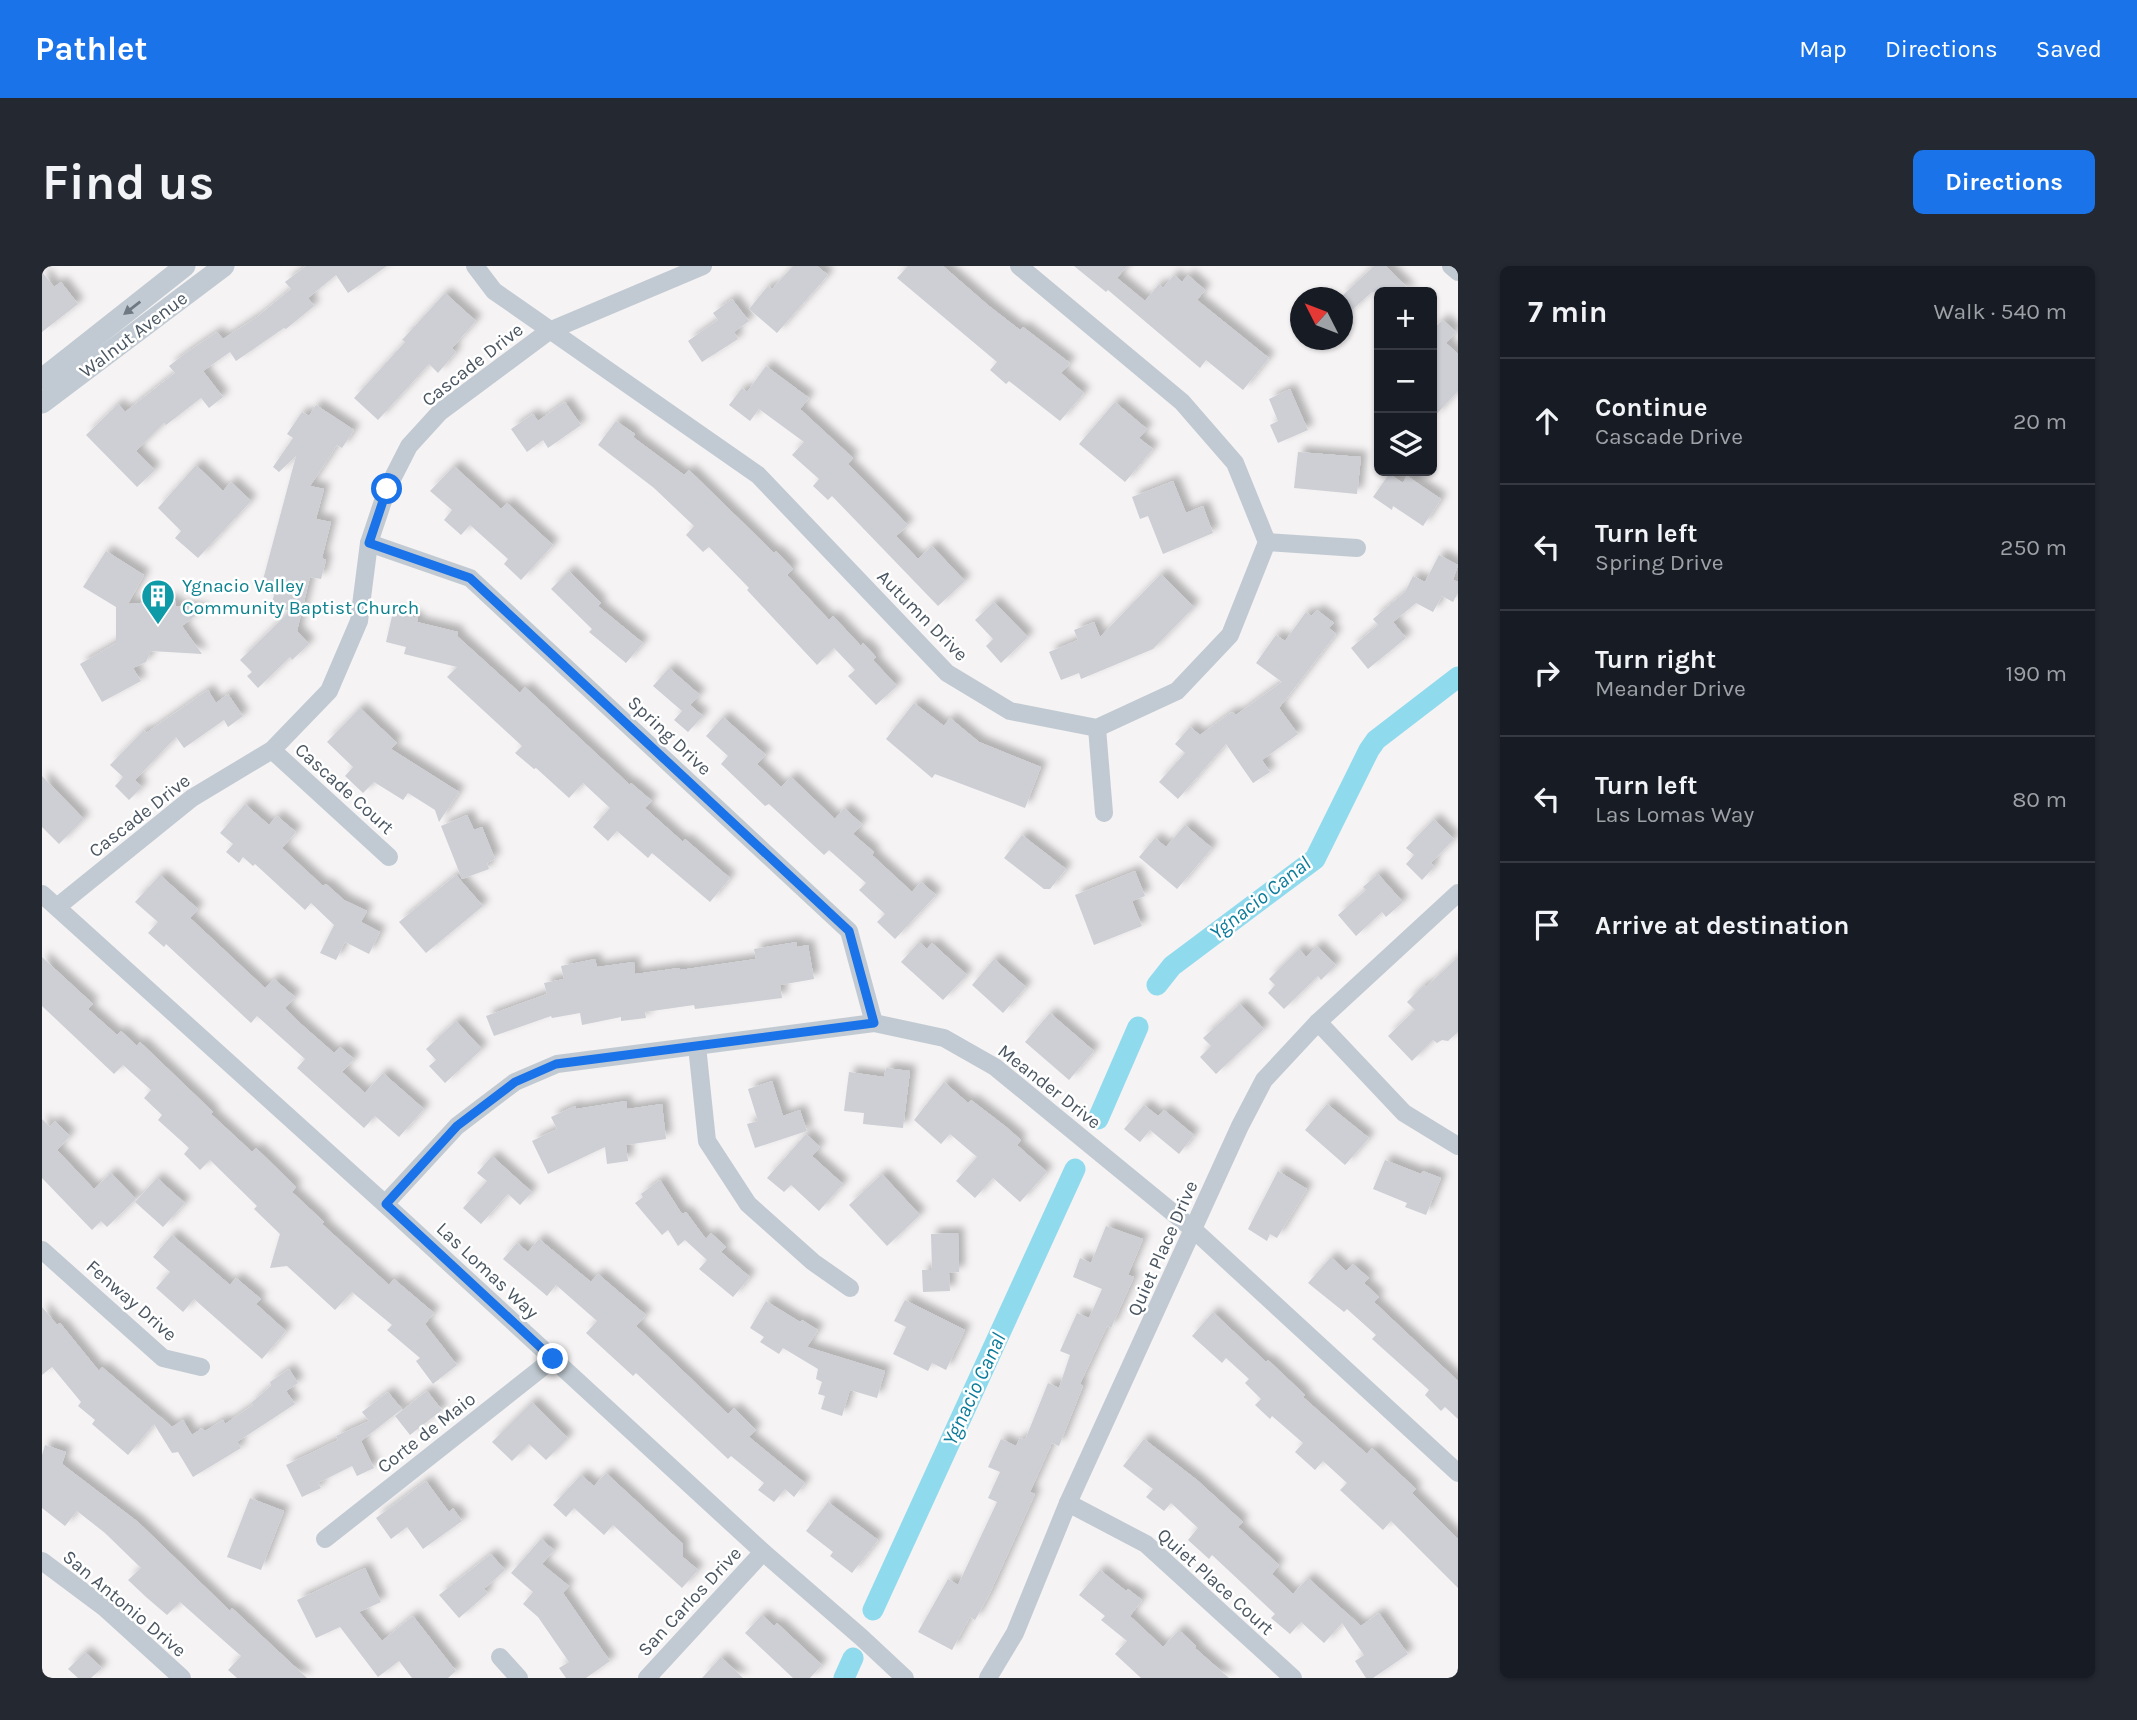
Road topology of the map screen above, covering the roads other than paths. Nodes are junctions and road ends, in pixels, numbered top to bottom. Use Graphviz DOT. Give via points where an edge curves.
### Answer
graph roads {
  1 [pos="185,266"];
  2 [pos="224,266"];
  3 [pos="475,266"];
  4 [pos="703,266"];
  5 [pos="1019,266"];
  6 [pos="1451,266"];
  7 [pos="1458,272"];
  8 [pos="549,331"];
  9 [pos="42,379"];
  10 [pos="42,403"];
  11 [pos="1267,542"];
  12 [pos="369,543"];
  13 [pos="1357,548"];
  14 [pos="1097,727"];
  15 [pos="272,750"];
  16 [pos="1104,813"];
  17 [pos="389,857"];
  18 [pos="1458,893"];
  19 [pos="42,894"];
  20 [pos="57,907"];
  21 [pos="1318,1022"];
  22 [pos="874,1023"];
  23 [pos="697,1046"];
  24 [pos="1458,1146"];
  25 [pos="386,1204"];
  26 [pos="1194,1230"];
  27 [pos="42,1250"];
  28 [pos="850,1288"];
  29 [pos="553,1359"];
  30 [pos="201,1367"];
  31 [pos="1458,1473"];
  32 [pos="1068,1503"];
  33 [pos="325,1539"];
  34 [pos="763,1552"];
  35 [pos="42,1561"];
  36 [pos="500,1657"];
  37 [pos="182,1678"];
  38 [pos="519,1678"];
  39 [pos="646,1678"];
  40 [pos="905,1678"];
  41 [pos="988,1678"];
  42 [pos="1293,1678"];
  1 -- 9 [label="street, Walnut Avenue, one-way"];
  2 -- 10 [label="street, Walnut Avenue"];
  3 -- 8 [label="street, Autumn Drive" via="494,291"];
  4 -- 8 [label="street, Cascade Drive"];
  5 -- 11 [label="street" via="1182,402 1235,463"];
  6 -- 7 [label="street"];
  8 -- 12 [label="street, Cascade Drive" via="440,412 409,446 387,489"];
  8 -- 14 [label="street, Autumn Drive" via="758,475 947,673 1010,711"];
  11 -- 13 [label="street"];
  11 -- 14 [label="street" via="1230,635 1177,691"];
  12 -- 15 [label="street, Cascade Drive" via="359,621 329,691"];
  12 -- 22 [label="street, Spring Drive" via="470,578 849,931"];
  14 -- 16 [label="street"];
  15 -- 17 [label="street, Cascade Court"];
  15 -- 20 [label="street, Cascade Drive" via="192,797"];
  18 -- 21 [label="street, Quiet Place Drive"];
  19 -- 20 [label="street, Las Lomas Way"];
  20 -- 25 [label="street, Las Lomas Way"];
  21 -- 24 [label="street" via="1404,1113"];
  21 -- 26 [label="street, Quiet Place Drive" via="1264,1080"];
  22 -- 23 [label="street, Meander Drive"];
  22 -- 26 [label="street, Meander Drive" via="944,1038 995,1067"];
  23 -- 25 [label="street, Meander Drive" via="556,1064 515,1082 457,1126"];
  23 -- 28 [label="street" via="707,1142 748,1204"];
  25 -- 29 [label="street, Las Lomas Way"];
  26 -- 31 [label="street, Meander Drive"];
  26 -- 32 [label="street, Quiet Place Drive"];
  27 -- 30 [label="street, Fenway Drive" via="163,1358"];
  29 -- 33 [label="street, Corte de Maio"];
  29 -- 34 [label="street, Las Lomas Way"];
  32 -- 41 [label="street, Quiet Place Drive" via="1015,1633"];
  32 -- 42 [label="street, Quiet Place Court" via="1146,1544"];
  34 -- 39 [label="street, San Carlos Drive"];
  34 -- 40 [label="street, Las Lomas Way"];
  35 -- 37 [label="street, San Antonio Drive" via="105,1608"];
  36 -- 38 [label="street"];
}
